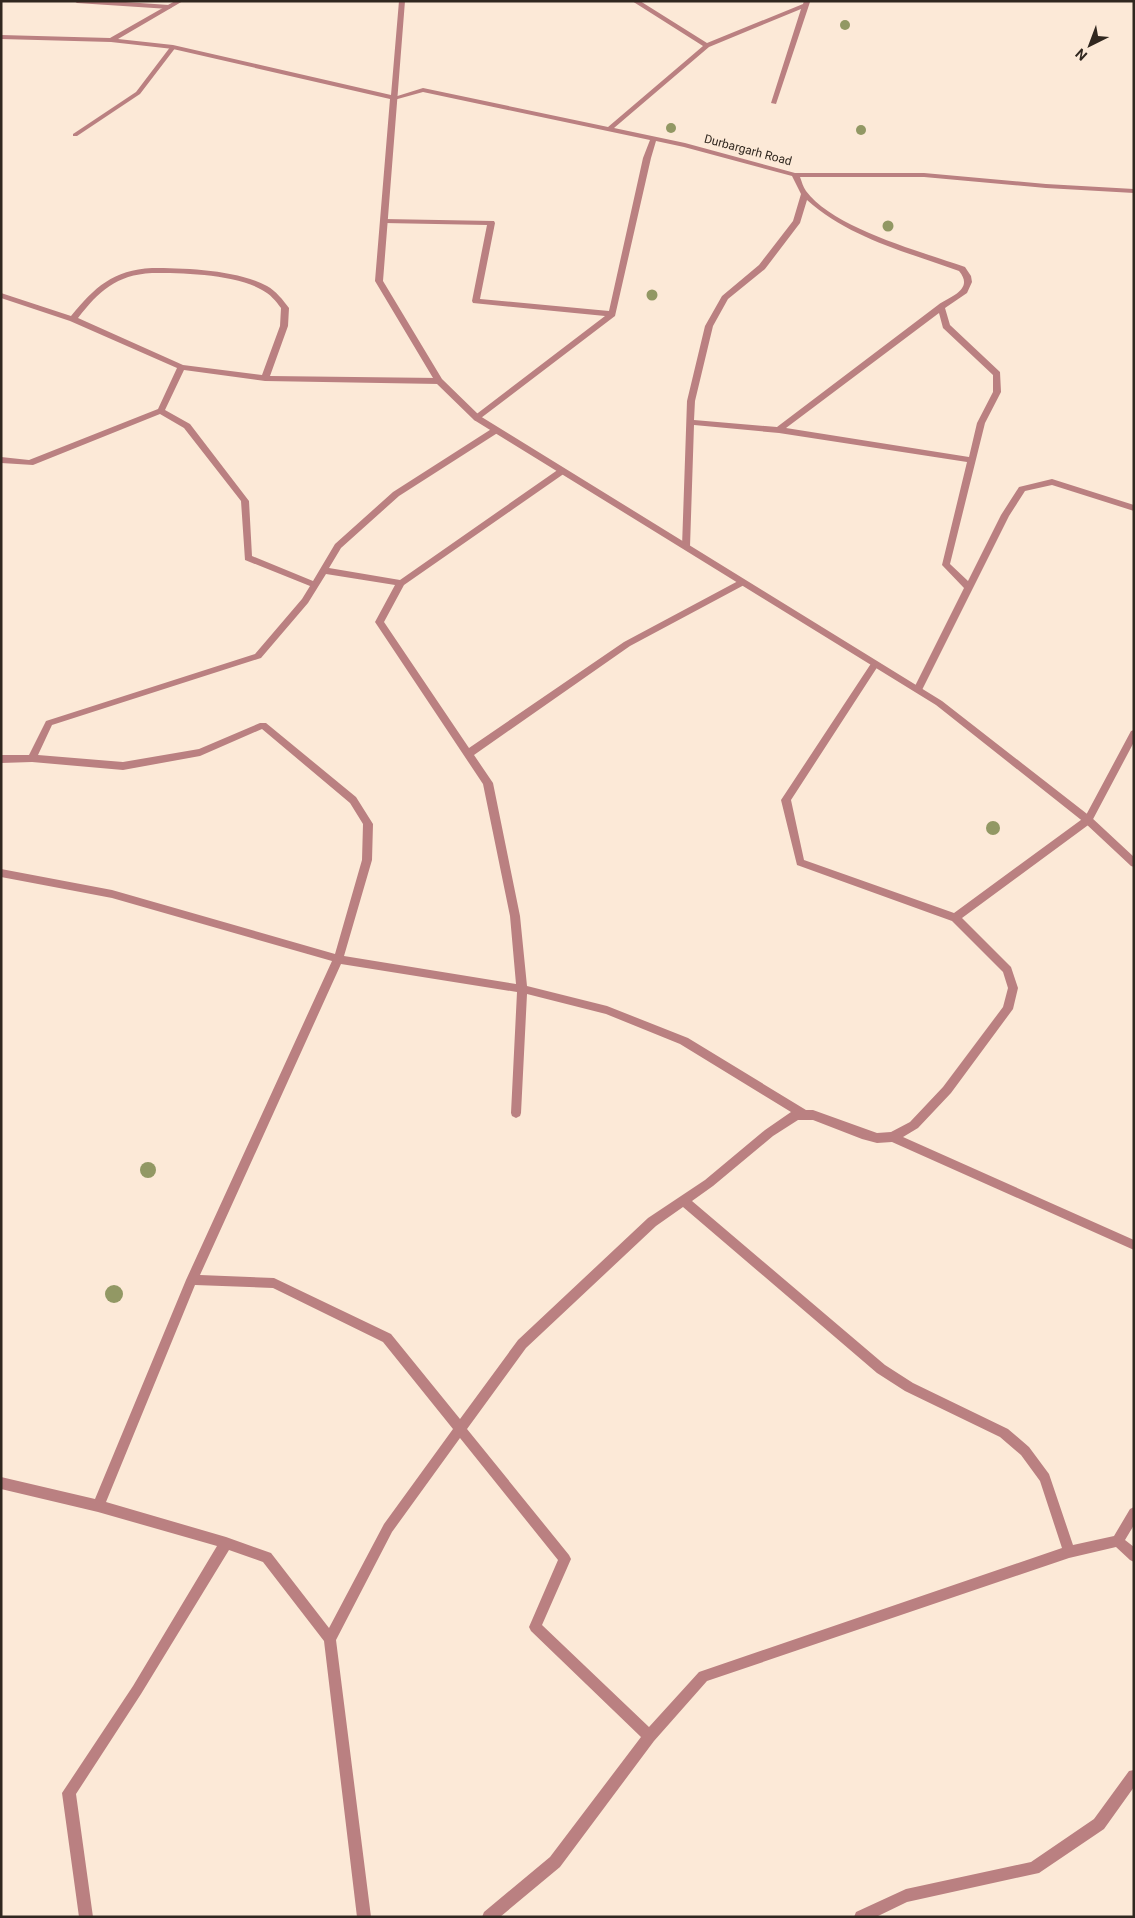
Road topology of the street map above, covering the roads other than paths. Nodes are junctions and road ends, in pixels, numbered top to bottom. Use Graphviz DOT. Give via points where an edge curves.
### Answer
graph roads {
  1 [pos="77,1"];
  2 [pos="180,1"];
  3 [pos="402,1"];
  4 [pos="635,1"];
  5 [pos="807,3"];
  6 [pos="169,7"];
  7 [pos="1,37"];
  8 [pos="111,40"];
  9 [pos="706,46"];
  10 [pos="173,47"];
  11 [pos="394,98"];
  12 [pos="774,103"];
  13 [pos="609,129"];
  14 [pos="75,135"];
  15 [pos="654,138"];
  16 [pos="795,174"];
  17 [pos="1134,185"];
  18 [pos="1130,190"];
  19 [pos="805,194"];
  20 [pos="384,221"];
  21 [pos="1,296"];
  22 [pos="941,307"];
  23 [pos="612,314"];
  24 [pos="73,319"];
  25 [pos="181,367"];
  26 [pos="265,378"];
  27 [pos="439,381"];
  28 [pos="161,411"];
  29 [pos="476,418"];
  30 [pos="690,422"];
  31 [pos="496,430"];
  32 [pos="779,430"];
  33 [pos="1,460"];
  34 [pos="972,460"];
  35 [pos="562,471"];
  36 [pos="1134,508"];
  37 [pos="686,547"];
  38 [pos="323,570"];
  39 [pos="743,582"];
  40 [pos="401,583"];
  41 [pos="315,585"];
  42 [pos="969,588"];
  43 [pos="875,664"];
  44 [pos="918,690"];
  45 [pos="1134,732"];
  46 [pos="469,753"];
  47 [pos="32,758"];
  48 [pos="1,759"];
  49 [pos="1088,820"];
  50 [pos="1134,863"];
  51 [pos="1,873"];
  52 [pos="955,918"];
  53 [pos="338,959"];
  54 [pos="522,989"];
  55 [pos="516,1113"];
  56 [pos="803,1114"];
  57 [pos="893,1137"];
  58 [pos="683,1200"];
  59 [pos="1134,1245"];
  60 [pos="192,1280"];
  61 [pos="461,1428"];
  62 [pos="1,1483"];
  63 [pos="98,1506"];
  64 [pos="1134,1513"];
  65 [pos="1118,1541"];
  66 [pos="226,1543"];
  67 [pos="1069,1552"];
  68 [pos="1134,1556"];
  69 [pos="330,1638"];
  70 [pos="649,1736"];
  71 [pos="1134,1776"];
  72 [pos="86,1917"];
  73 [pos="364,1917"];
  74 [pos="489,1917"];
  75 [pos="861,1917"];
  1 -- 6 [label="street"];
  2 -- 6 [label="street"];
  3 -- 11 [label="street"];
  4 -- 9 [label="street"];
  5 -- 9 [label="street"];
  5 -- 12 [label="street"];
  6 -- 8 [label="street"];
  7 -- 8 [label="street"];
  8 -- 10 [label="street"];
  9 -- 13 [label="street"];
  10 -- 11 [label="street"];
  10 -- 14 [label="street" via="138,92"];
  11 -- 13 [label="street, Durbargarh Road" via="422,90"];
  11 -- 20 [label="street"];
  13 -- 15 [label="street, Durbargarh Road"];
  15 -- 16 [label="street, Durbargarh Road"];
  15 -- 23 [label="street" via="646,158"];
  16 -- 18 [label="street, Durbargarh Road" via="924,175"];
  16 -- 19 [label="street"];
  17 -- 18 [label="street"];
  19 -- 22 [label="street" via="832,218 962,269 970,281 968,287"];
  19 -- 30 [label="street" via="797,221 762,267 725,298 709,326 691,401"];
  20 -- 23 [label="street" via="491,223 476,301"];
  20 -- 27 [label="street" via="379,281"];
  21 -- 24 [label="street"];
  22 -- 32 [label="street"];
  22 -- 34 [label="street" via="946,326 997,374 997,392 981,423"];
  23 -- 29 [label="street"];
  24 -- 25 [label="street"];
  24 -- 26 [label="street" via="100,287 137,271 164,270 237,278 263,287 285,308 284,326"];
  25 -- 26 [label="street"];
  25 -- 28 [label="street"];
  26 -- 27 [label="street"];
  27 -- 29 [label="street"];
  28 -- 33 [label="street" via="30,462"];
  28 -- 41 [label="street" via="188,426 245,501 248,558"];
  29 -- 31 [label="street"];
  30 -- 32 [label="street"];
  30 -- 37 [label="street"];
  31 -- 35 [label="street"];
  31 -- 38 [label="street" via="396,494 338,546"];
  32 -- 34 [label="street"];
  34 -- 42 [label="street" via="946,564"];
  35 -- 37 [label="street"];
  35 -- 40 [label="street"];
  36 -- 42 [label="street" via="1052,482 1022,489 1005,515"];
  37 -- 39 [label="street"];
  38 -- 40 [label="street"];
  38 -- 41 [label="street"];
  39 -- 43 [label="street"];
  39 -- 46 [label="street" via="626,644"];
  40 -- 46 [label="street" via="379,622"];
  41 -- 47 [label="street" via="306,601 258,656 49,723"];
  42 -- 44 [label="street"];
  43 -- 44 [label="street"];
  43 -- 52 [label="street" via="786,800 800,862"];
  44 -- 49 [label="street"];
  45 -- 49 [label="street"];
  46 -- 54 [label="street" via="488,783 515,916"];
  47 -- 48 [label="street"];
  47 -- 53 [label="street" via="123,766 200,752 264,725 353,800 368,824 367,860"];
  49 -- 50 [label="street"];
  49 -- 52 [label="street"];
  51 -- 53 [label="street" via="112,894"];
  52 -- 57 [label="street" via="1006,970 1013,988 1008,1009 947,1090 914,1125"];
  53 -- 54 [label="street"];
  53 -- 60 [label="street"];
  54 -- 55 [label="street"];
  54 -- 56 [label="street" via="607,1010 684,1041"];
  56 -- 57 [label="street" via="877,1138"];
  56 -- 58 [label="street" via="769,1133 709,1183"];
  57 -- 59 [label="street"];
  58 -- 61 [label="street" via="652,1222 522,1344"];
  58 -- 67 [label="street" via="881,1369 909,1387 1004,1433 1025,1451 1045,1478"];
  60 -- 61 [label="street" via="274,1284 387,1338"];
  60 -- 63 [label="street"];
  61 -- 69 [label="street" via="388,1528"];
  61 -- 70 [label="street" via="565,1559 536,1627"];
  62 -- 63 [label="street"];
  63 -- 66 [label="street"];
  64 -- 65 [label="street"];
  65 -- 67 [label="street"];
  65 -- 68 [label="street"];
  66 -- 69 [label="street" via="267,1557"];
  66 -- 72 [label="street" via="137,1690 69,1793"];
  67 -- 70 [label="street" via="703,1676"];
  69 -- 73 [label="street"];
  70 -- 74 [label="street" via="555,1862"];
  71 -- 75 [label="street" via="1099,1824 1034,1868 906,1896"];
}
